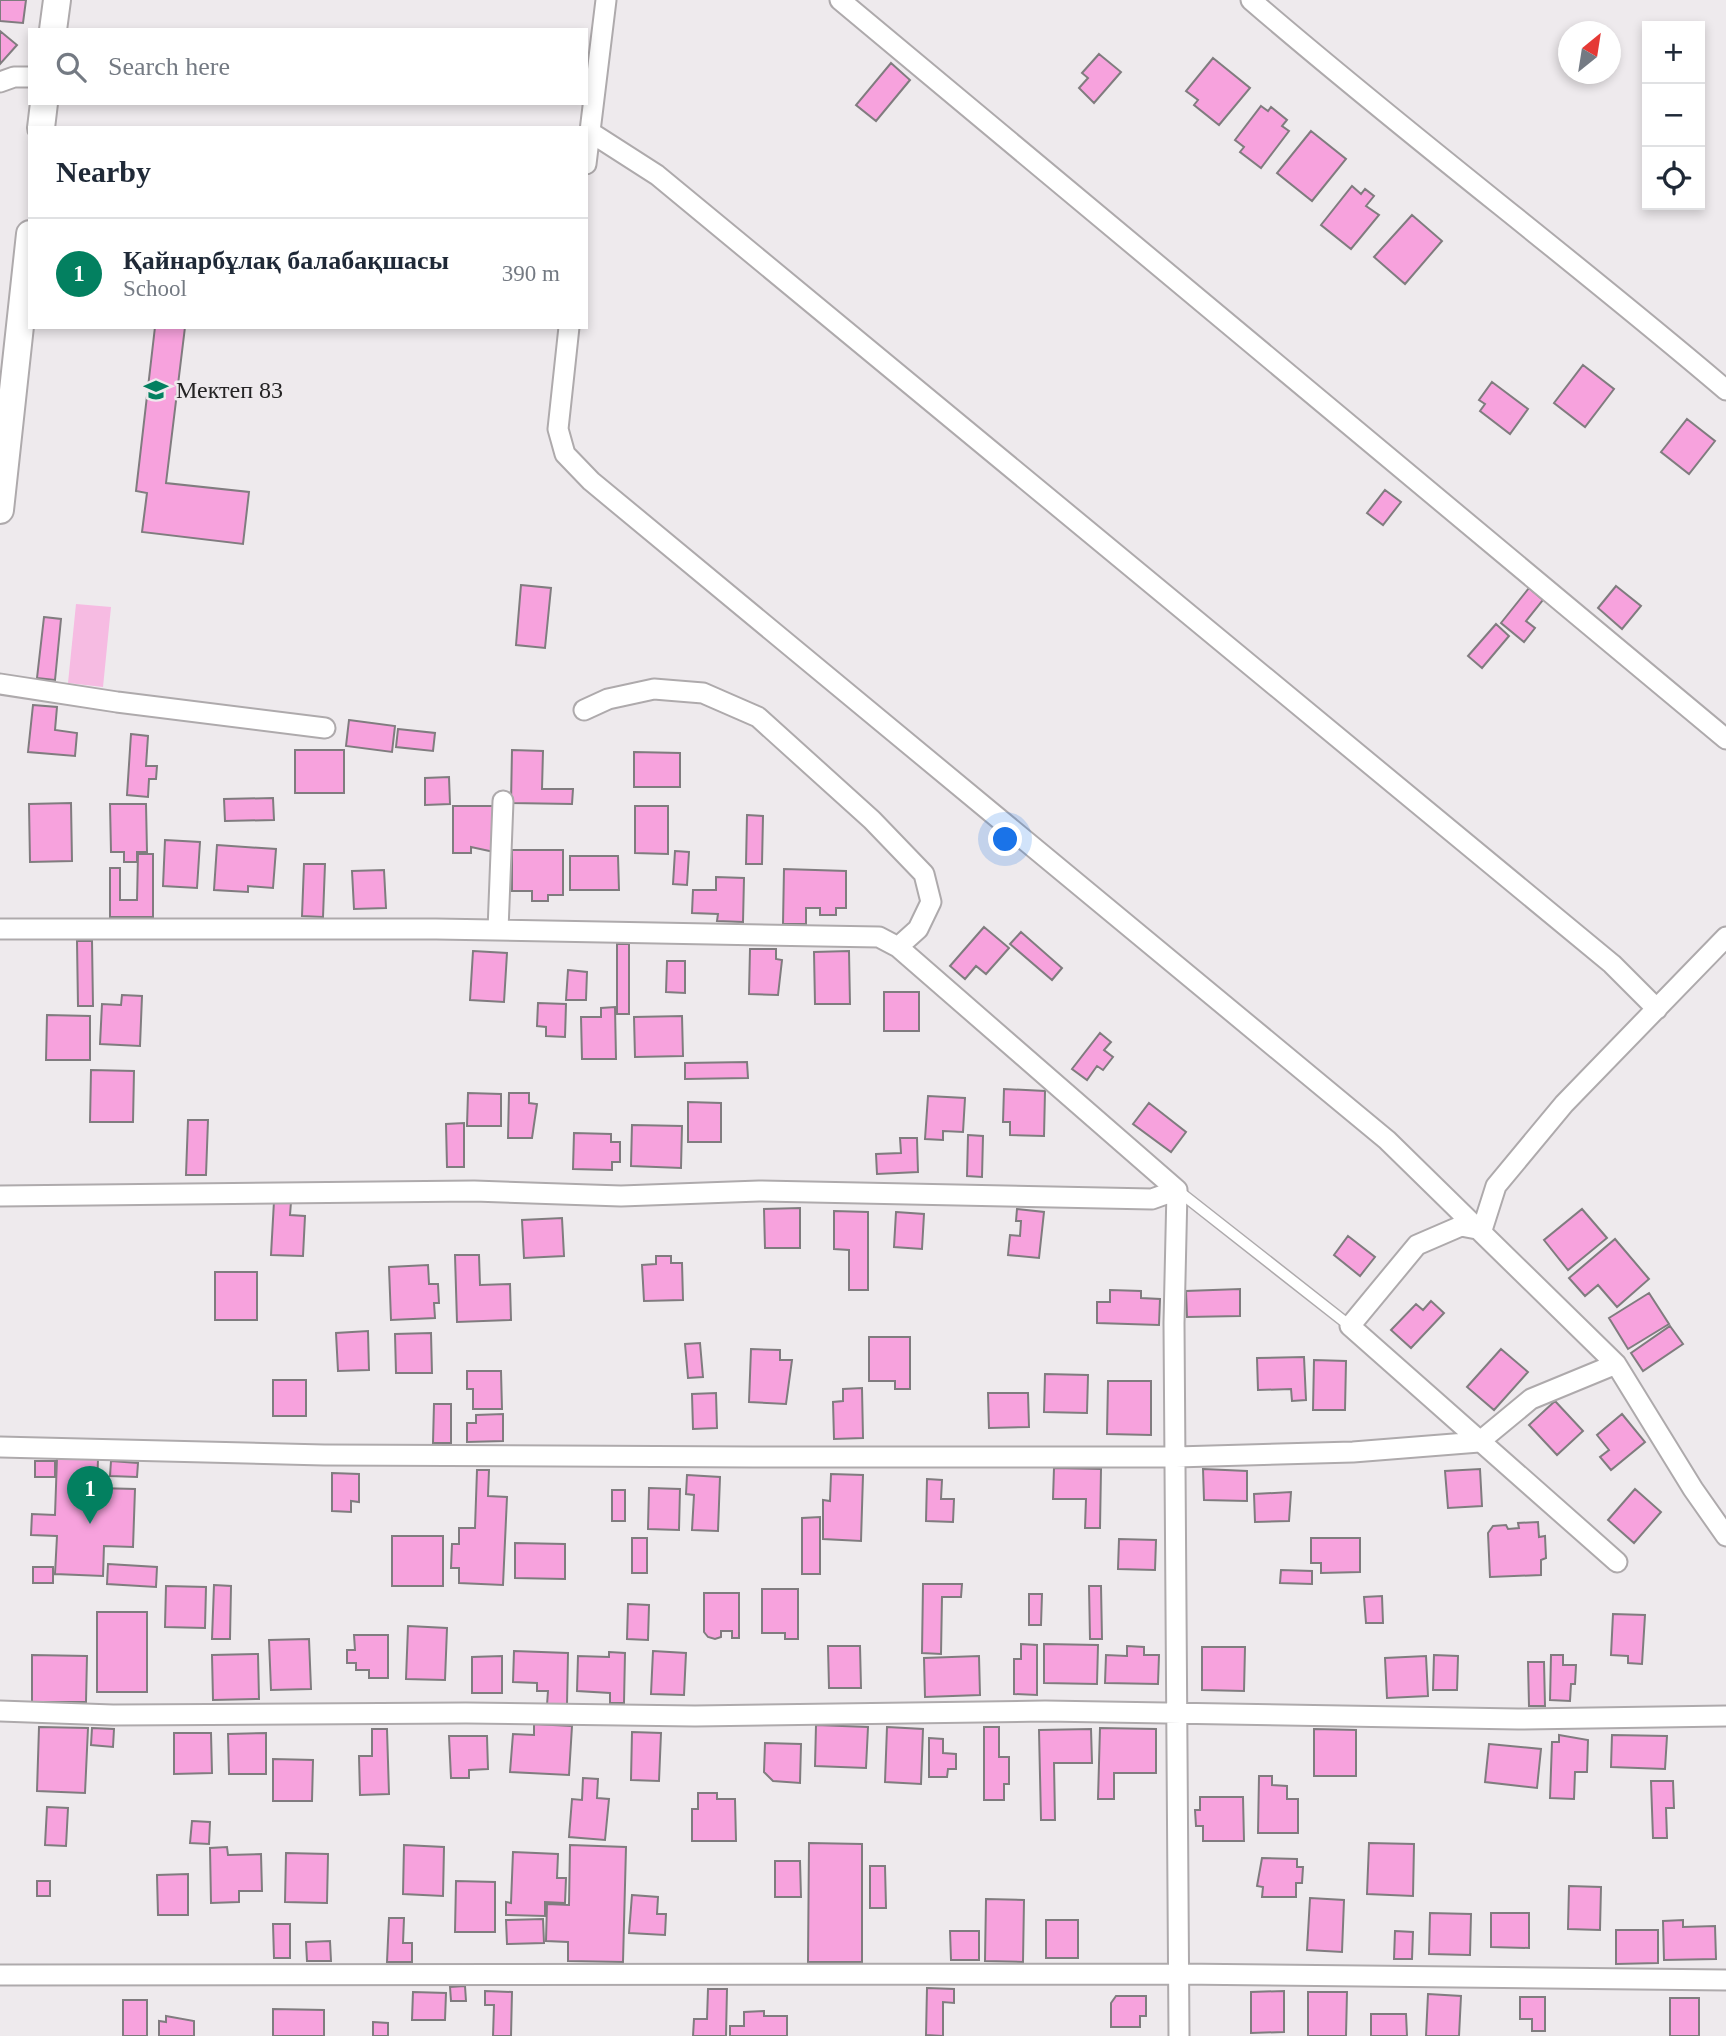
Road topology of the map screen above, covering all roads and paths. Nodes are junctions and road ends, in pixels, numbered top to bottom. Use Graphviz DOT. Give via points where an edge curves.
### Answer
graph roads {
  1 [pos="57,0"];
  2 [pos="606,0"];
  3 [pos="840,0"];
  4 [pos="1251,0"];
  5 [pos="53,28"];
  6 [pos="28,77"];
  7 [pos="0,82"];
  8 [pos="44,105"];
  9 [pos="41,126"];
  10 [pos="590,132"];
  11 [pos="588,148"];
  12 [pos="28,252"];
  13 [pos="569,329"];
  14 [pos="1726,390"];
  15 [pos="0,510"];
  16 [pos="0,684"];
  17 [pos="584,710"];
  18 [pos="325,728"];
  19 [pos="1726,739"];
  20 [pos="503,801"];
  21 [pos="0,929"];
  22 [pos="498,930"];
  23 [pos="1726,937"];
  24 [pos="898,947"];
  25 [pos="1657,1009"];
  26 [pos="1177,1190"];
  27 [pos="0,1196"];
  28 [pos="1482,1230"];
  29 [pos="1350,1326"];
  30 [pos="1616,1364"];
  31 [pos="1479,1442"];
  32 [pos="0,1447"];
  33 [pos="1176,1457"];
  34 [pos="1726,1536"];
  35 [pos="1617,1562"];
  36 [pos="0,1711"];
  37 [pos="1178,1712"];
  38 [pos="1726,1716"];
  39 [pos="1178,1974"];
  40 [pos="0,1975"];
  41 [pos="1726,1980"];
  42 [pos="1179,2036"];
  1 -- 5 [label="street"];
  2 -- 10 [label="street"];
  3 -- 19 [label="street"];
  4 -- 14 [label="street"];
  6 -- 7 [label="street"];
  8 -- 9 [label="street"];
  10 -- 11 [label="street"];
  10 -- 25 [label="street" via="657,175 1265,674 1612,964"];
  12 -- 15 [label="street"];
  13 -- 28 [label="street" via="558,429 565,454 591,481 1387,1140"];
  16 -- 18 [label="street"];
  17 -- 24 [label="street" via="608,699 654,689 703,693 758,717 872,820 924,874 930,902 918,929"];
  20 -- 22 [label="street"];
  21 -- 22 [label="street"];
  22 -- 24 [label="street" via="861,935 879,937"];
  23 -- 25 [label="street"];
  24 -- 26 [label="street"];
  25 -- 28 [label="street" via="1564,1104 1496,1186"];
  26 -- 27 [label="street" via="1152,1199 759,1191 621,1196 460,1192"];
  26 -- 29 [label="lane"];
  26 -- 33 [label="street"];
  28 -- 29 [label="street" via="1461,1226 1418,1245"];
  28 -- 30 [label="street"];
  29 -- 31 [label="street"];
  30 -- 31 [label="street" via="1531,1399"];
  30 -- 34 [label="street"];
  31 -- 33 [label="street" via="1353,1452"];
  31 -- 35 [label="street"];
  32 -- 33 [label="street" via="324,1455"];
  33 -- 37 [label="street"];
  36 -- 37 [label="street" via="695,1716"];
  37 -- 38 [label="street" via="1518,1719"];
  37 -- 39 [label="street"];
  39 -- 40 [label="street"];
  39 -- 41 [label="street"];
  39 -- 42 [label="street"];
}
